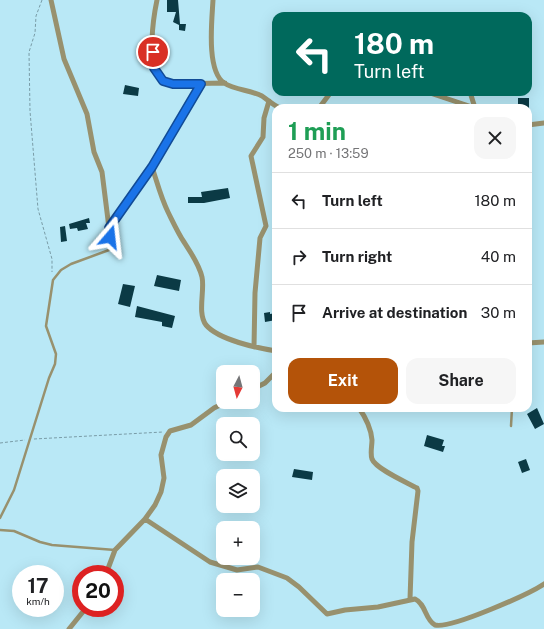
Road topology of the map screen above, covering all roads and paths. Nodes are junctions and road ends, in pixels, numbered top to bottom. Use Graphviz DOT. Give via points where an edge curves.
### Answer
graph roads {
  1 [pos="42,0"];
  2 [pos="51,0"];
  3 [pos="157,0"];
  4 [pos="212,0"];
  5 [pos="225,83"];
  6 [pos="201,84"];
  7 [pos="440,96"];
  8 [pos="268,101"];
  9 [pos="273,104"];
  10 [pos="463,104"];
  11 [pos="544,123"];
  12 [pos="532,125"];
  13 [pos="152,167"];
  14 [pos="109,228"];
  15 [pos="53,280"];
  16 [pos="544,342"];
  17 [pos="532,343"];
  18 [pos="254,347"];
  19 [pos="272,350"];
  20 [pos="272,376"];
  21 [pos="260,386"];
  22 [pos="216,407"];
  23 [pos="361,412"];
  24 [pos="512,412"];
  25 [pos="511,426"];
  26 [pos="170,431"];
  27 [pos="29,440"];
  28 [pos="0,443"];
  29 [pos="0,518"];
  30 [pos="145,519"];
  31 [pos="0,530"];
  32 [pos="116,550"];
  33 [pos="110,565"];
  34 [pos="544,584"];
  35 [pos="410,599"];
  36 [pos="79,617"];
  37 [pos="69,629"];
  1 -- 15 [label="path" via="29,52 30,110 38,209 52,259"];
  2 -- 14 [label="street" via="64,59 85,107 94,152 102,172"];
  3 -- 6 [label="street" via="152,37 156,73 166,83"];
  4 -- 5 [label="street" via="213,62 218,78"];
  5 -- 6 [label="street"];
  5 -- 8 [label="street" via="262,96"];
  6 -- 13 [label="street"];
  7 -- 10 [label="street"];
  8 -- 9 [label="street"];
  8 -- 18 [label="street" via="263,137 252,156 266,226 260,238"];
  11 -- 12 [label="street"];
  13 -- 14 [label="street"];
  13 -- 18 [label="street" via="167,210 196,260 202,276 205,324 215,332"];
  14 -- 15 [label="lane" via="109,250 71,264 61,270"];
  15 -- 27 [label="lane" via="46,326 56,354 55,364"];
  16 -- 17 [label="street"];
  18 -- 19 [label="street"];
  20 -- 21 [label="street"];
  22 -- 26 [label="street" via="191,424"];
  23 -- 35 [label="street" via="369,426 372,460 418,491 412,542"];
  24 -- 25 [label="lane"];
  26 -- 27 [label="path"];
  26 -- 30 [label="street" via="161,455 164,478 161,492"];
  27 -- 28 [label="path"];
  27 -- 29 [label="lane" via="14,490"];
  30 -- 32 [label="street"];
  30 -- 35 [label="street" via="210,562 237,570 258,567 287,578 327,614 378,607"];
  31 -- 32 [label="lane" via="14,531 52,545"];
  32 -- 33 [label="street"];
  34 -- 35 [label="street" via="510,603 469,619 442,626 431,621 420,601"];
  36 -- 37 [label="street"];
}
